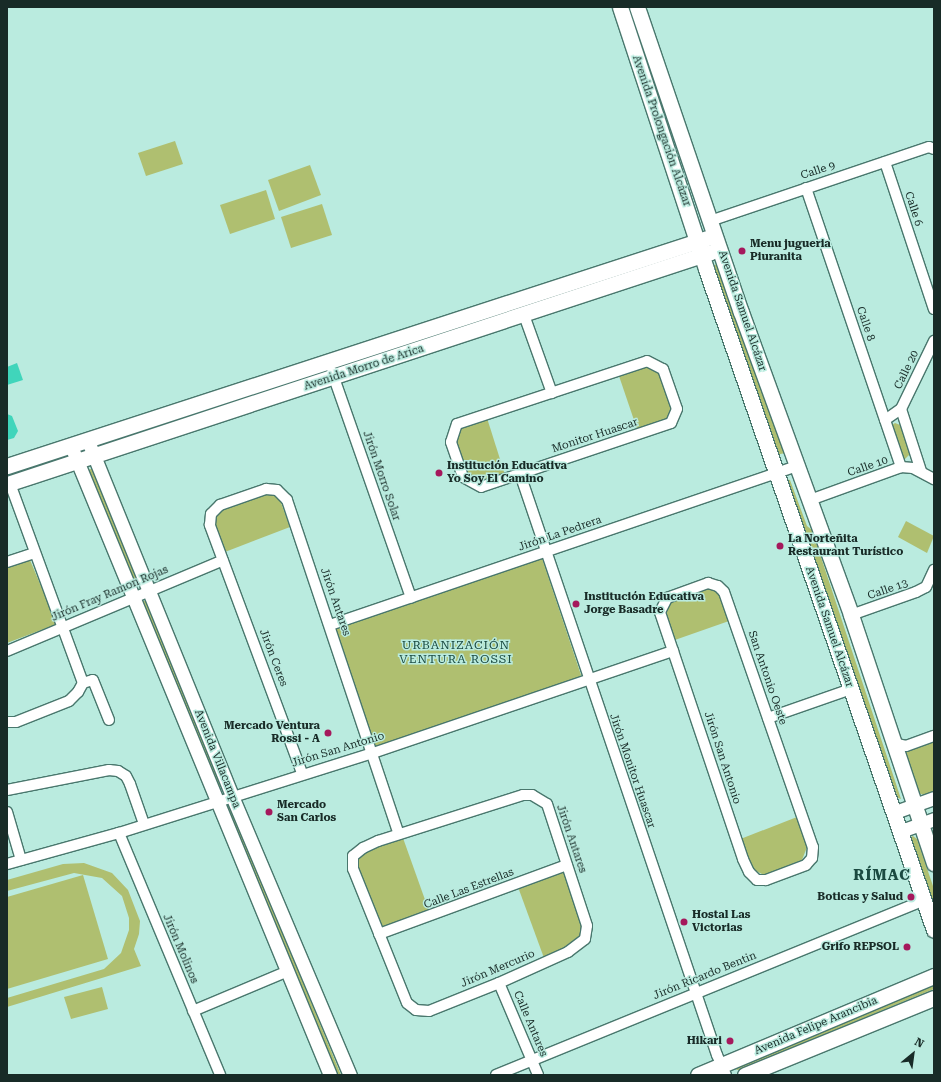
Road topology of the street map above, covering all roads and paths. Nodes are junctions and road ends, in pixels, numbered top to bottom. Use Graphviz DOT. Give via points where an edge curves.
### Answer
graph roads {
  1 [pos="620,7"];
  2 [pos="637,7"];
  3 [pos="662,81"];
  4 [pos="645,87"];
  5 [pos="934,149"];
  6 [pos="885,162"];
  7 [pos="806,188"];
  8 [pos="715,235"];
  9 [pos="700,248"];
  10 [pos="934,309"];
  11 [pos="524,315"];
  12 [pos="934,341"];
  13 [pos="328,362"];
  14 [pos="334,378"];
  15 [pos="552,393"];
  16 [pos="901,409"];
  17 [pos="885,420"];
  18 [pos="88,441"];
  19 [pos="71,446"];
  20 [pos="95,454"];
  21 [pos="78,460"];
  22 [pos="7,466"];
  23 [pos="798,466"];
  24 [pos="901,468"];
  25 [pos="921,471"];
  26 [pos="520,474"];
  27 [pos="776,474"];
  28 [pos="934,479"];
  29 [pos="8,484"];
  30 [pos="810,500"];
  31 [pos="545,552"];
  32 [pos="34,553"];
  33 [pos="222,556"];
  34 [pos="7,562"];
  35 [pos="934,570"];
  36 [pos="932,583"];
  37 [pos="149,590"];
  38 [pos="133,597"];
  39 [pos="412,598"];
  40 [pos="660,612"];
  41 [pos="851,615"];
  42 [pos="330,625"];
  43 [pos="64,626"];
  44 [pos="7,651"];
  45 [pos="673,651"];
  46 [pos="588,680"];
  47 [pos="83,682"];
  48 [pos="851,689"];
  49 [pos="768,718"];
  50 [pos="110,720"];
  51 [pos="7,722"];
  52 [pos="934,736"];
  53 [pos="894,744"];
  54 [pos="373,752"];
  55 [pos="302,773"];
  56 [pos="7,790"];
  57 [pos="232,796"];
  58 [pos="934,798"];
  59 [pos="217,801"];
  60 [pos="914,805"];
  61 [pos="7,812"];
  62 [pos="895,812"];
  63 [pos="927,822"];
  64 [pos="144,824"];
  65 [pos="901,830"];
  66 [pos="119,833"];
  67 [pos="399,834"];
  68 [pos="813,847"];
  69 [pos="21,860"];
  70 [pos="934,863"];
  71 [pos="7,864"];
  72 [pos="567,864"];
  73 [pos="924,900"];
  74 [pos="934,930"];
  75 [pos="379,934"];
  76 [pos="585,939"];
  77 [pos="288,971"];
  78 [pos="934,976"];
  79 [pos="499,983"];
  80 [pos="696,993"];
  81 [pos="934,998"];
  82 [pos="416,1010"];
  83 [pos="193,1011"];
  84 [pos="532,1060"];
  85 [pos="724,1070"];
  86 [pos="220,1075"];
  87 [pos="330,1075"];
  88 [pos="350,1075"];
  89 [pos="496,1075"];
  90 [pos="538,1075"];
  91 [pos="698,1075"];
  92 [pos="745,1075"];
  1 -- 4 [label="main road, Avenida Prolongación Alcázar"];
  2 -- 3 [label="main road, Avenida Prolongación Alcázar"];
  3 -- 4 [label="main road"];
  3 -- 8 [label="main road, Avenida Prolongación Alcázar"];
  4 -- 9 [label="main road, Avenida Prolongación Alcázar"];
  5 -- 6 [label="street, Calle 9" via="929,147"];
  6 -- 7 [label="street, Calle 9"];
  6 -- 10 [label="street, Calle 6"];
  7 -- 8 [label="street, Calle 9"];
  7 -- 17 [label="street, Calle 8"];
  8 -- 9 [label="main road, Avenida Morro de Arica"];
  8 -- 23 [label="main road, Avenida Samuel Alcázar"];
  9 -- 11 [label="main road, Avenida Morro de Arica"];
  9 -- 13 [label="main road, Avenida Morro de Arica"];
  9 -- 27 [label="main road, Avenida Samuel Alcázar"];
  11 -- 14 [label="main road, Avenida Morro de Arica"];
  11 -- 15 [label="street"];
  12 -- 16 [label="street, Calle 20"];
  13 -- 14 [label="street, Jirón Morro Solar"];
  13 -- 18 [label="main road, Avenida Morro de Arica"];
  14 -- 20 [label="main road, Avenida Morro de Arica"];
  14 -- 39 [label="street, Jirón Morro Solar"];
  15 -- 26 [label="street, Monitor Huascar" via="457,424 452,433 451,442 463,477 472,484 481,487"];
  15 -- 26 [label="street, Monitor Huascar" via="647,361 663,369 677,409 671,423"];
  16 -- 17 [label="street, Calle 20"];
  16 -- 25 [label="street"];
  17 -- 24 [label="street, Calle 8"];
  18 -- 19 [label="main road, Avenida Morro de Arica"];
  18 -- 20 [label="street, Avenida Villacampa"];
  19 -- 21 [label="street, Avenida Villacampa"];
  19 -- 22 [label="main road, Avenida Morro de Arica"];
  20 -- 21 [label="main road, Avenida Morro de Arica"];
  20 -- 37 [label="street, Avenida Villacampa"];
  21 -- 29 [label="main road, Avenida Morro de Arica"];
  21 -- 38 [label="street, Avenida Villacampa"];
  23 -- 27 [label="street, Jirón La Pedrera"];
  23 -- 30 [label="main road, Avenida Samuel Alcázar"];
  24 -- 25 [label="street, Calle 10"];
  24 -- 30 [label="street, Calle 10"];
  25 -- 28 [label="street, Calle 10"];
  26 -- 31 [label="street, Jirón Monitor Huascar"];
  27 -- 31 [label="street, Jirón La Pedrera"];
  27 -- 48 [label="main road, Avenida Samuel Alcázar"];
  29 -- 32 [label="street"];
  30 -- 41 [label="main road, Avenida Samuel Alcázar"];
  31 -- 39 [label="street, Jirón La Pedrera"];
  31 -- 46 [label="street, Jirón Monitor Huascar"];
  32 -- 34 [label="street"];
  32 -- 43 [label="street"];
  33 -- 37 [label="street, Jirón Fray Ramon Rojas"];
  33 -- 42 [label="street, Jirón Antares" via="210,525 215,508 266,489 277,490 287,500"];
  33 -- 55 [label="street, Jirón Ceres"];
  35 -- 36 [label="street"];
  36 -- 41 [label="street, Calle 13" via="916,592"];
  37 -- 38 [label="street, Jirón Fray Ramon Rojas"];
  37 -- 57 [label="street, Avenida Villacampa"];
  38 -- 43 [label="street, Jirón Fray Ramon Rojas"];
  38 -- 59 [label="street, Avenida Villacampa"];
  39 -- 42 [label="street, Jirón La Pedrera"];
  40 -- 45 [label="street, Jirón San Antonio"];
  40 -- 49 [label="street, San Antonio Oeste" via="667,598 673,595 708,583 718,586 724,592"];
  41 -- 53 [label="main road, Avenida Samuel Alcázar"];
  42 -- 54 [label="street, Jirón Antares"];
  43 -- 44 [label="street, Jirón Fray Ramon Rojas"];
  43 -- 47 [label="street"];
  45 -- 46 [label="street, Jirón San Antonio"];
  45 -- 68 [label="street, Jirón San Antonio" via="749,872 757,880 785,874 806,865 812,858"];
  46 -- 54 [label="street, Jirón San Antonio"];
  46 -- 80 [label="street, Jirón Monitor Huascar"];
  47 -- 50 [label="street" via="94,681"];
  47 -- 51 [label="street" via="69,701 16,722"];
  48 -- 49 [label="street"];
  48 -- 62 [label="main road, Avenida Samuel Alcázar"];
  49 -- 68 [label="street, San Antonio Oeste"];
  52 -- 53 [label="street" via="906,746"];
  53 -- 60 [label="main road, Avenida Samuel Alcázar"];
  54 -- 55 [label="street, Jirón San Antonio"];
  54 -- 67 [label="street, Jirón Antares"];
  55 -- 57 [label="street, Jirón San Antonio"];
  56 -- 64 [label="street" via="109,770 118,771 126,776 130,784"];
  57 -- 59 [label="street, Jirón San Antonio"];
  57 -- 88 [label="street, Avenida Villacampa"];
  58 -- 60 [label="street"];
  59 -- 64 [label="street, Jirón San Antonio"];
  59 -- 77 [label="street, Avenida Villacampa"];
  60 -- 62 [label="street"];
  60 -- 63 [label="main road, Avenida Samuel Alcázar"];
  61 -- 69 [label="street"];
  62 -- 65 [label="main road, Avenida Samuel Alcázar"];
  63 -- 65 [label="street"];
  63 -- 70 [label="main road, Avenida Samuel Alcázar"];
  64 -- 66 [label="street, Jirón San Antonio"];
  65 -- 73 [label="main road, Avenida Samuel Alcázar"];
  66 -- 69 [label="street, Jirón San Antonio"];
  66 -- 83 [label="street, Jirón Molinos"];
  67 -- 72 [label="street, Jirón Antares" via="523,795 532,795 547,804"];
  67 -- 75 [label="street, Jirón Antares" via="356,852 352,861"];
  69 -- 71 [label="street, Jirón San Antonio"];
  72 -- 75 [label="street, Calle Las Estrellas"];
  72 -- 76 [label="street, Jirón Antares" via="588,926"];
  73 -- 74 [label="main road, Avenida Samuel Alcázar"];
  73 -- 80 [label="street, Jirón Ricardo Bentin"];
  75 -- 82 [label="street, Jirón Antares" via="407,1003"];
  76 -- 79 [label="street, Jirón Mercurio" via="568,952"];
  77 -- 83 [label="street"];
  77 -- 87 [label="street, Avenida Villacampa"];
  78 -- 85 [label="main road, Avenida Felipe Arancibia"];
  79 -- 82 [label="street, Jirón Mercurio" via="429,1011"];
  79 -- 84 [label="street, Calle Antares"];
  80 -- 84 [label="street, Jirón Ricardo Bentin"];
  80 -- 85 [label="street, Jirón Monitor Huascar"];
  81 -- 92 [label="main road, Avenida Felipe Arancibia"];
  83 -- 86 [label="street, Jirón Molinos"];
  84 -- 89 [label="street, Jirón Ricardo Bentin"];
  84 -- 90 [label="street, Calle Antares"];
  85 -- 91 [label="main road, Avenida Felipe Arancibia"];
}
